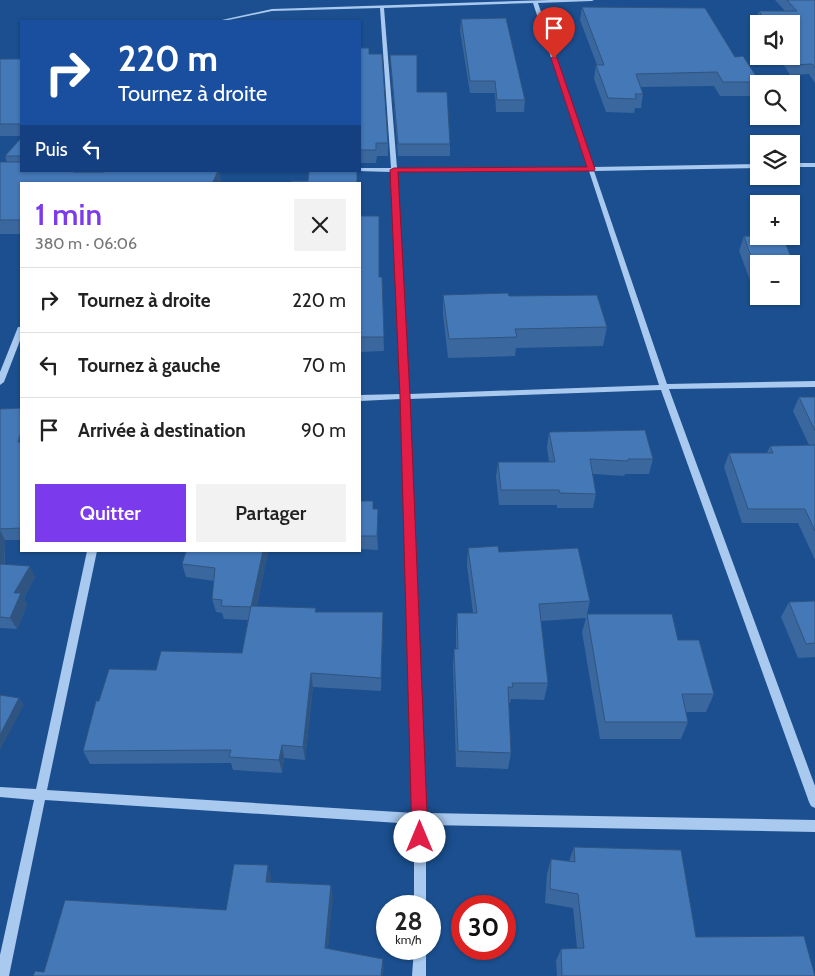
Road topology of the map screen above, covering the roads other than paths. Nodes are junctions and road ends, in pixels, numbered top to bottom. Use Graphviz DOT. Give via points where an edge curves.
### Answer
graph roads {
  1 [pos="592,0"];
  2 [pos="535,2"];
  3 [pos="382,7"];
  4 [pos="224,20"];
  5 [pos="800,165"];
  6 [pos="815,165"];
  7 [pos="750,166"];
  8 [pos="591,169"];
  9 [pos="361,170"];
  10 [pos="394,170"];
  11 [pos="56,172"];
  12 [pos="118,172"];
  13 [pos="84,174"];
  14 [pos="20,332"];
  15 [pos="0,382"];
  16 [pos="815,384"];
  17 [pos="664,387"];
  18 [pos="405,396"];
  19 [pos="361,398"];
  20 [pos="92,552"];
  21 [pos="0,792"];
  22 [pos="41,794"];
  23 [pos="815,802"];
  24 [pos="420,819"];
  25 [pos="815,826"];
  26 [pos="420,895"];
  27 [pos="420,960"];
  28 [pos="2,976"];
  29 [pos="420,976"];
  1 -- 2 [label="street"];
  2 -- 3 [label="street"];
  2 -- 8 [label="street"];
  3 -- 4 [label="street" via="272,10"];
  3 -- 10 [label="street"];
  5 -- 6 [label="street"];
  7 -- 8 [label="street"];
  8 -- 10 [label="street"];
  8 -- 17 [label="street"];
  9 -- 10 [label="street"];
  10 -- 18 [label="street"];
  11 -- 13 [label="street"];
  12 -- 13 [label="street"];
  14 -- 15 [label="street"];
  16 -- 17 [label="street"];
  17 -- 18 [label="street"];
  17 -- 23 [label="street"];
  18 -- 19 [label="street"];
  18 -- 24 [label="street"];
  20 -- 22 [label="street"];
  21 -- 22 [label="street"];
  22 -- 24 [label="street"];
  22 -- 28 [label="street"];
  24 -- 25 [label="street"];
  24 -- 26 [label="street"];
  27 -- 29 [label="street"];
}
